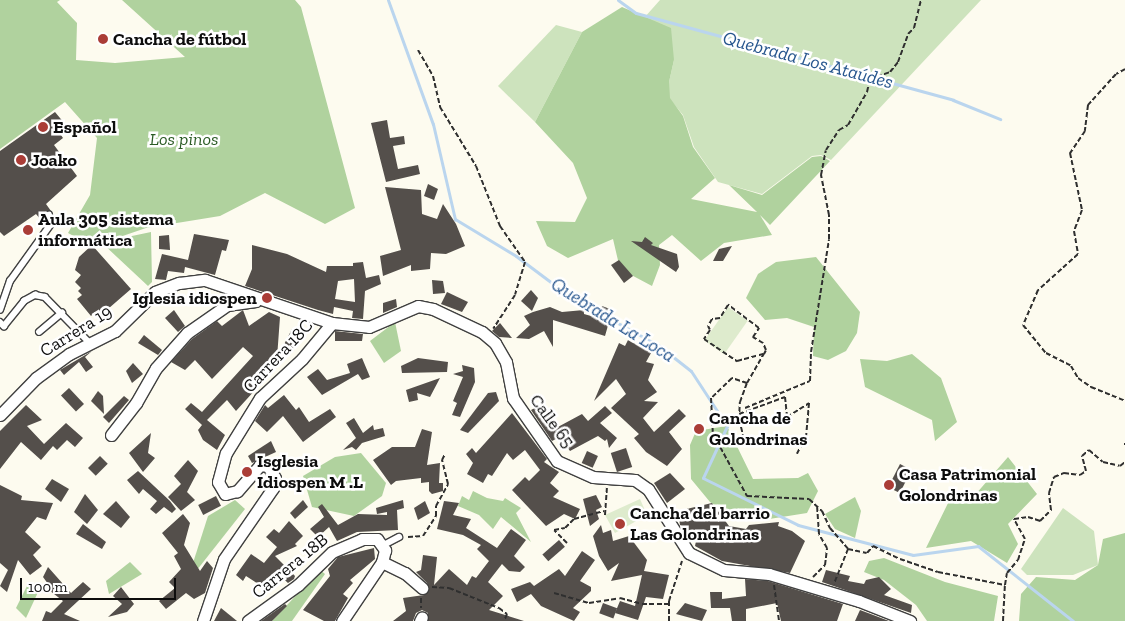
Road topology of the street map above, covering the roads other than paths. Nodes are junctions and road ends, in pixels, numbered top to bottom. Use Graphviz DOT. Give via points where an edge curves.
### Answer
graph roads {
  1 [pos="49,215"];
  2 [pos="205,280"];
  3 [pos="263,300"];
  4 [pos="0,310"];
  5 [pos="62,313"];
  6 [pos="0,322"];
  7 [pos="332,323"];
  8 [pos="39,332"];
  9 [pos="92,344"];
  10 [pos="0,415"];
  11 [pos="112,435"];
  12 [pos="399,538"];
  13 [pos="384,545"];
  14 [pos="382,562"];
  15 [pos="421,587"];
  16 [pos="203,621"];
  17 [pos="248,621"];
  18 [pos="342,621"];
  19 [pos="910,621"];
  1 -- 4 [label="lane" via="51,224 10,281"];
  2 -- 3 [label="street, Calle 65"];
  2 -- 9 [label="street, Carrera 19" via="179,283 155,292 115,331"];
  3 -- 7 [label="street, Calle 65"];
  3 -- 11 [label="street" via="226,305 187,333 156,368"];
  5 -- 6 [label="lane" via="45,297 35,295 24,301 4,326"];
  5 -- 8 [label="lane"];
  5 -- 9 [label="lane"];
  7 -- 16 [label="street, Carrera 18C" via="302,359 260,398 234,437 218,482 221,491 232,494 255,468 268,466 275,478 273,488 224,559"];
  7 -- 19 [label="street, Calle 65" via="370,327 418,306 433,309 486,335 506,362 513,398 557,461 593,477 635,480 648,489 689,553 724,570 774,575"];
  9 -- 10 [label="street, Carrera 19" via="69,354 36,378"];
  12 -- 13 [label="lane"];
  13 -- 14 [label="street"];
  13 -- 17 [label="street, Carrera 18B" via="377,539 362,539 332,552 298,585"];
  14 -- 15 [label="street"];
  14 -- 18 [label="street"];
}
